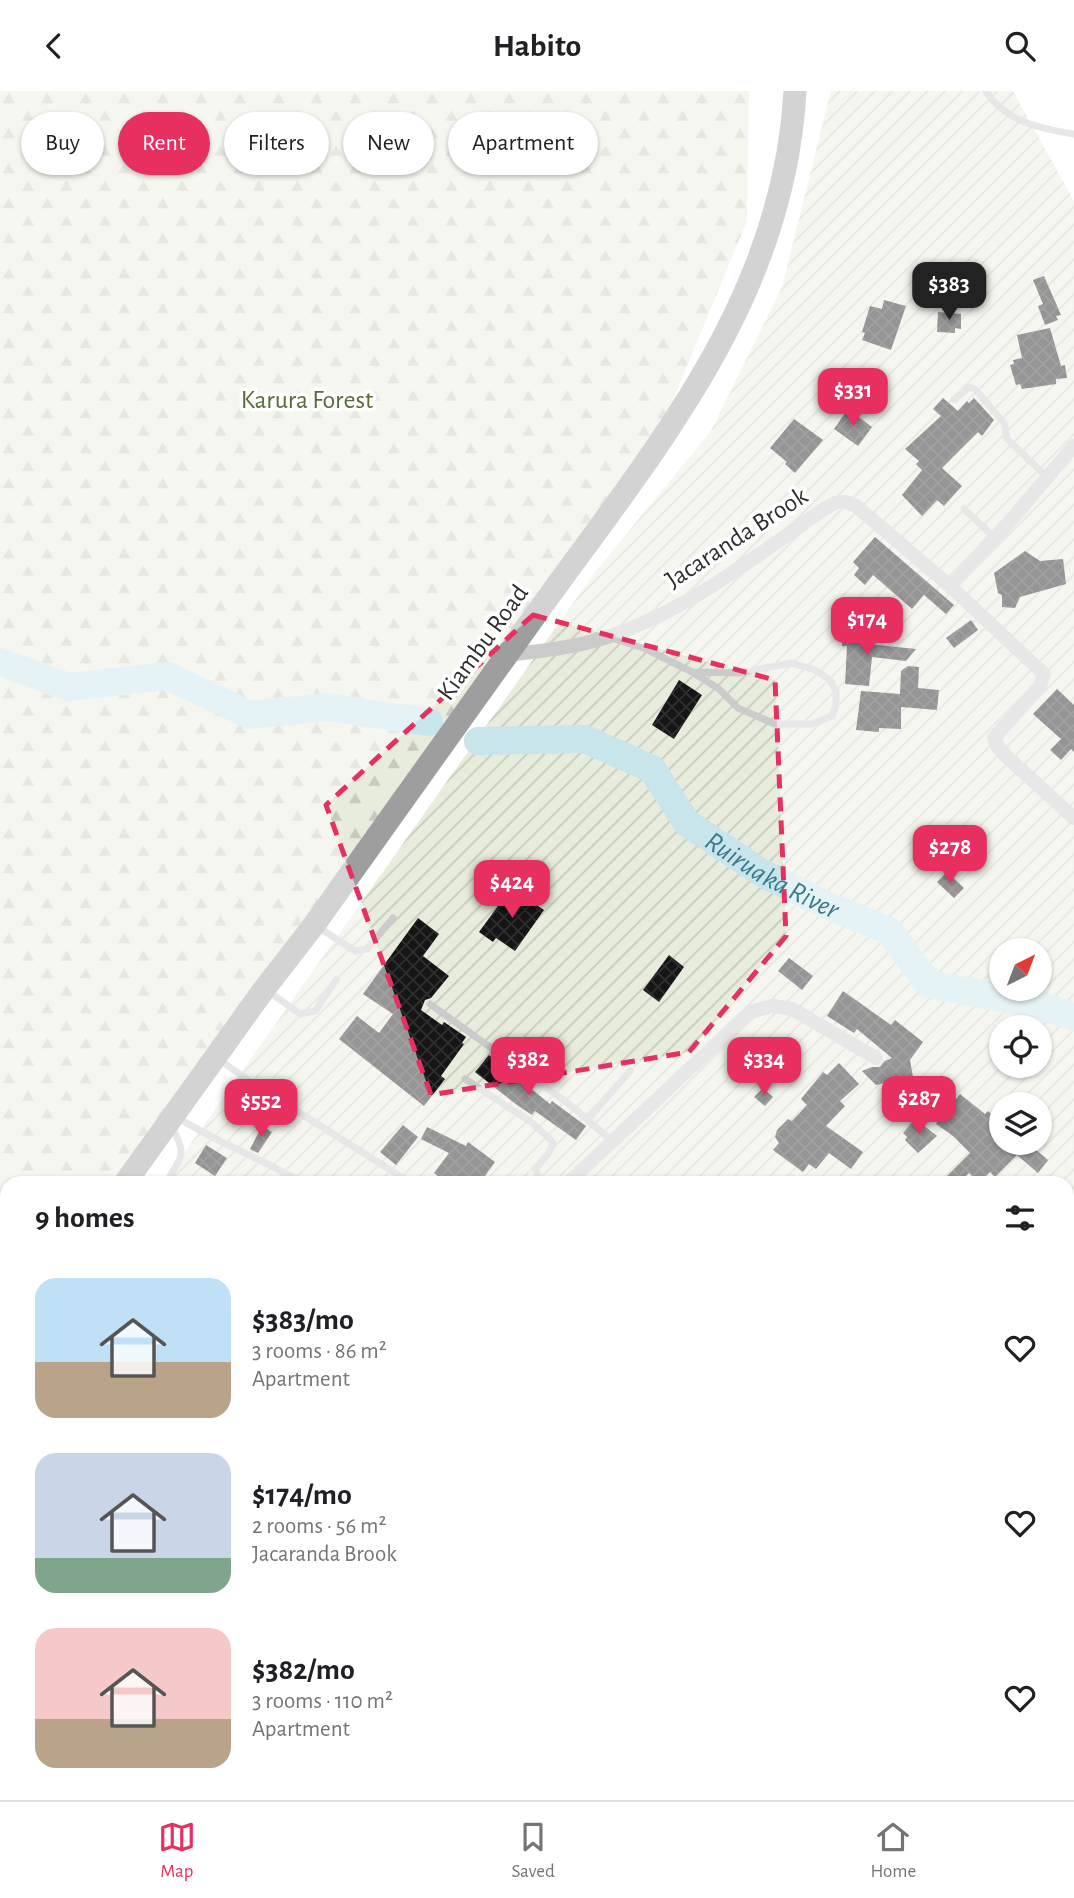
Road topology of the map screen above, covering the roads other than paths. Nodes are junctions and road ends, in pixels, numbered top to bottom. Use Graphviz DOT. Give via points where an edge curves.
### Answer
graph roads {
  1 [pos="796,91"];
  2 [pos="986,91"];
  3 [pos="1074,134"];
  4 [pos="954,400"];
  5 [pos="1074,446"];
  6 [pos="1047,477"];
  7 [pos="964,509"];
  8 [pos="995,537"];
  9 [pos="950,586"];
  10 [pos="607,637"];
  11 [pos="506,655"];
  12 [pos="692,672"];
  13 [pos="1074,818"];
  14 [pos="393,918"];
  15 [pos="314,925"];
  16 [pos="336,980"];
  17 [pos="265,988"];
  18 [pos="430,1004"];
  19 [pos="215,1056"];
  20 [pos="876,1058"];
  21 [pos="561,1061"];
  22 [pos="630,1071"];
  23 [pos="465,1079"];
  24 [pos="541,1084"];
  25 [pos="171,1118"];
  26 [pos="588,1119"];
  27 [pos="612,1141"];
  28 [pos="130,1176"];
  29 [pos="170,1176"];
  30 [pos="292,1176"];
  31 [pos="400,1176"];
  32 [pos="538,1176"];
  33 [pos="575,1176"];
  1 -- 11 [label="highway, Kiambu Road" via="769,234 732,325 687,401"];
  2 -- 3 [label="lane" via="1007,115"];
  4 -- 6 [label="lane" via="968,387 975,389 1004,423 1007,439"];
  5 -- 6 [label="street"];
  6 -- 8 [label="street"];
  7 -- 8 [label="lane"];
  8 -- 9 [label="street"];
  9 -- 10 [label="street, Jacaranda Brook" via="845,500 824,509 723,581"];
  9 -- 13 [label="street, Jacaranda Brook" via="1044,674 1040,686 995,738 1006,756"];
  10 -- 11 [label="street, Jacaranda Brook"];
  10 -- 12 [label="lane" via="644,648"];
  11 -- 15 [label="highway, Kiambu Road"];
  12 -- 12 [label="lane" via="739,673 792,663 830,680 836,706 832,716 812,724 775,724 738,708"];
  14 -- 15 [label="lane" via="367,949 355,951"];
  15 -- 17 [label="highway, Kiambu Road"];
  16 -- 17 [label="lane" via="315,1011 300,1014"];
  17 -- 19 [label="highway, Kiambu Road"];
  18 -- 24 [label="lane"];
  19 -- 25 [label="highway, Kiambu Road"];
  19 -- 31 [label="lane"];
  20 -- 27 [label="street" via="792,1009 772,1006 750,1012"];
  21 -- 24 [label="lane"];
  22 -- 26 [label="lane"];
  23 -- 32 [label="lane" via="551,1140 548,1154 536,1168"];
  24 -- 26 [label="lane"];
  25 -- 28 [label="highway, Kiambu Road"];
  25 -- 29 [label="lane" via="183,1149"];
  25 -- 30 [label="lane"];
  26 -- 27 [label="lane"];
  27 -- 33 [label="street"];
}
